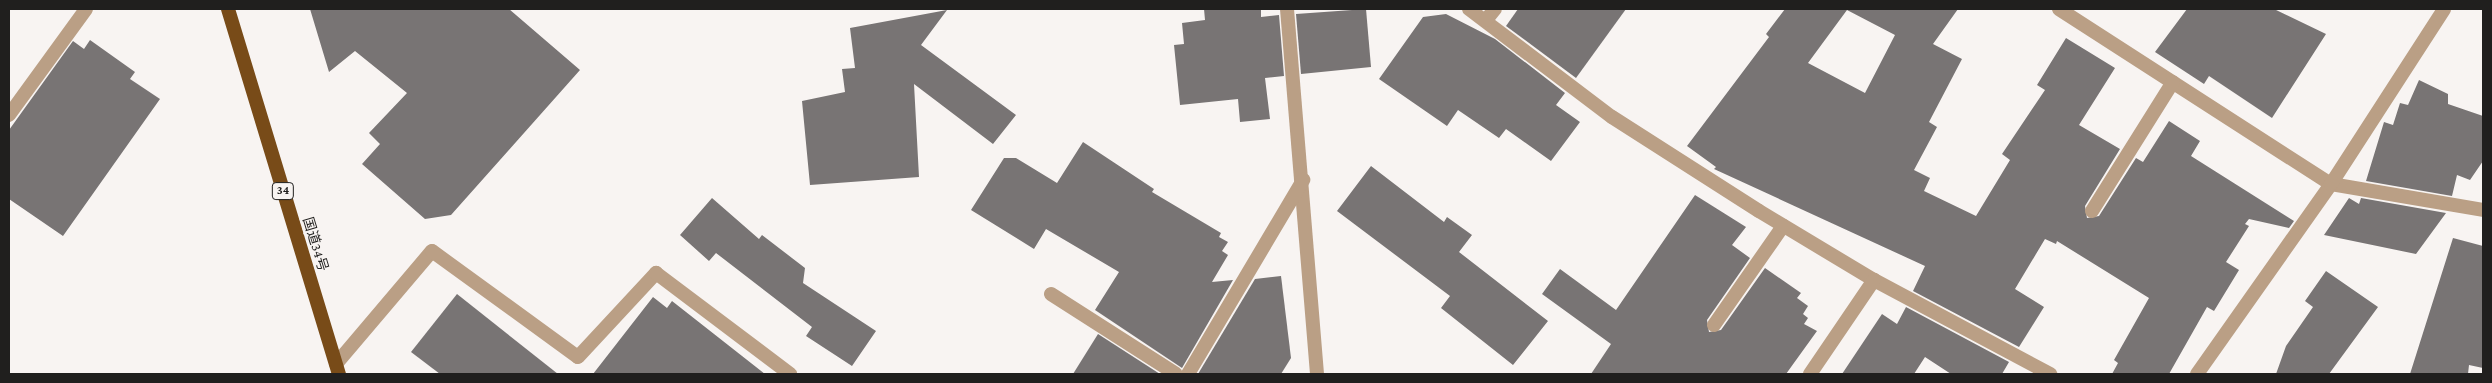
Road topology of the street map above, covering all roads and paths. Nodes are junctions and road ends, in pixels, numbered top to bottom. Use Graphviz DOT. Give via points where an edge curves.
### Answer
graph roads {
  1 [pos="86,9"];
  2 [pos="228,9"];
  3 [pos="1287,9"];
  4 [pos="1469,9"];
  5 [pos="2059,9"];
  6 [pos="2444,9"];
  7 [pos="1490,14"];
  8 [pos="2173,82"];
  9 [pos="9,115"];
  10 [pos="1303,180"];
  11 [pos="2331,184"];
  12 [pos="2483,210"];
  13 [pos="2092,211"];
  14 [pos="1783,226"];
  15 [pos="1874,280"];
  16 [pos="1052,294"];
  17 [pos="1714,326"];
  18 [pos="337,369"];
  19 [pos="790,374"];
  20 [pos="1176,374"];
  21 [pos="1188,374"];
  22 [pos="1317,374"];
  23 [pos="1810,374"];
  24 [pos="2050,374"];
  25 [pos="2197,374"];
  1 -- 9 [label="street"];
  2 -- 18 [label="highway, 国道34号 / 34"];
  3 -- 10 [label="street"];
  4 -- 7 [label="street"];
  5 -- 8 [label="street"];
  6 -- 11 [label="street"];
  7 -- 14 [label="street" via="1612,116"];
  8 -- 11 [label="street"];
  8 -- 13 [label="street"];
  10 -- 21 [label="street"];
  10 -- 22 [label="street"];
  11 -- 12 [label="street"];
  11 -- 25 [label="street"];
  14 -- 15 [label="street"];
  14 -- 17 [label="street"];
  15 -- 23 [label="street"];
  15 -- 24 [label="street"];
  16 -- 20 [label="street"];
  18 -- 19 [label="street" via="432,251 578,357 656,274"];
}
